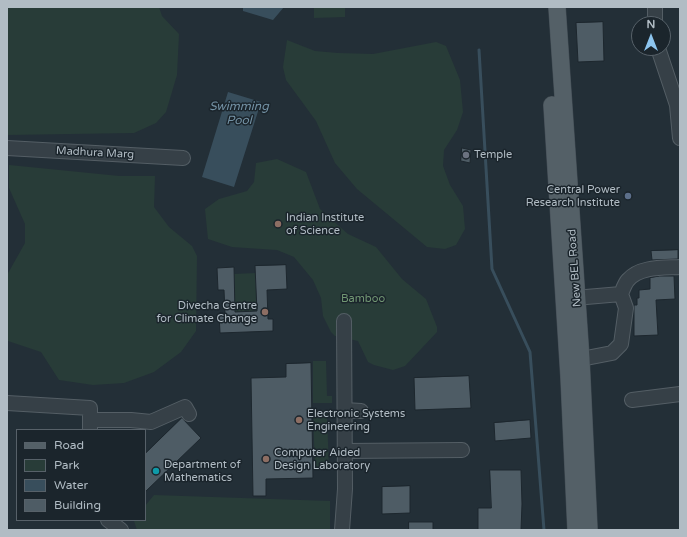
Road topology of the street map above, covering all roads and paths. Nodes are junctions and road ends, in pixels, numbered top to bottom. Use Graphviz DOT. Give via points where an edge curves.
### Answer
graph roads {
  1 [pos="546,7"];
  2 [pos="557,7"];
  3 [pos="661,56"];
  4 [pos="680,138"];
  5 [pos="7,148"];
  6 [pos="183,158"];
  7 [pos="680,267"];
  8 [pos="621,294"];
  9 [pos="586,297"];
  10 [pos="344,321"];
  11 [pos="581,359"];
  12 [pos="680,394"];
  13 [pos="632,400"];
  14 [pos="7,403"];
  15 [pos="345,410"];
  16 [pos="362,411"];
  17 [pos="189,414"];
  18 [pos="90,419"];
  19 [pos="462,450"];
  20 [pos="345,451"];
  21 [pos="109,521"];
  22 [pos="121,530"];
  23 [pos="342,530"];
  24 [pos="576,530"];
  25 [pos="589,530"];
  1 -- 24 [label="main road"];
  2 -- 11 [label="main road, New BEL Road"];
  3 -- 4 [label="lane" via="677,105"];
  5 -- 6 [label="lane, Madhura Marg"];
  7 -- 8 [label="lane" via="636,273 628,280"];
  8 -- 9 [label="lane"];
  8 -- 11 [label="lane" via="626,308 621,344 612,353"];
  10 -- 15 [label="lane"];
  11 -- 25 [label="main road, New BEL Road"];
  12 -- 13 [label="lane"];
  14 -- 18 [label="lane"];
  15 -- 16 [label="lane"];
  15 -- 20 [label="lane"];
  17 -- 18 [label="lane" via="185,407 151,422"];
  19 -- 20 [label="lane"];
  20 -- 23 [label="lane"];
  21 -- 22 [label="lane"];
}
